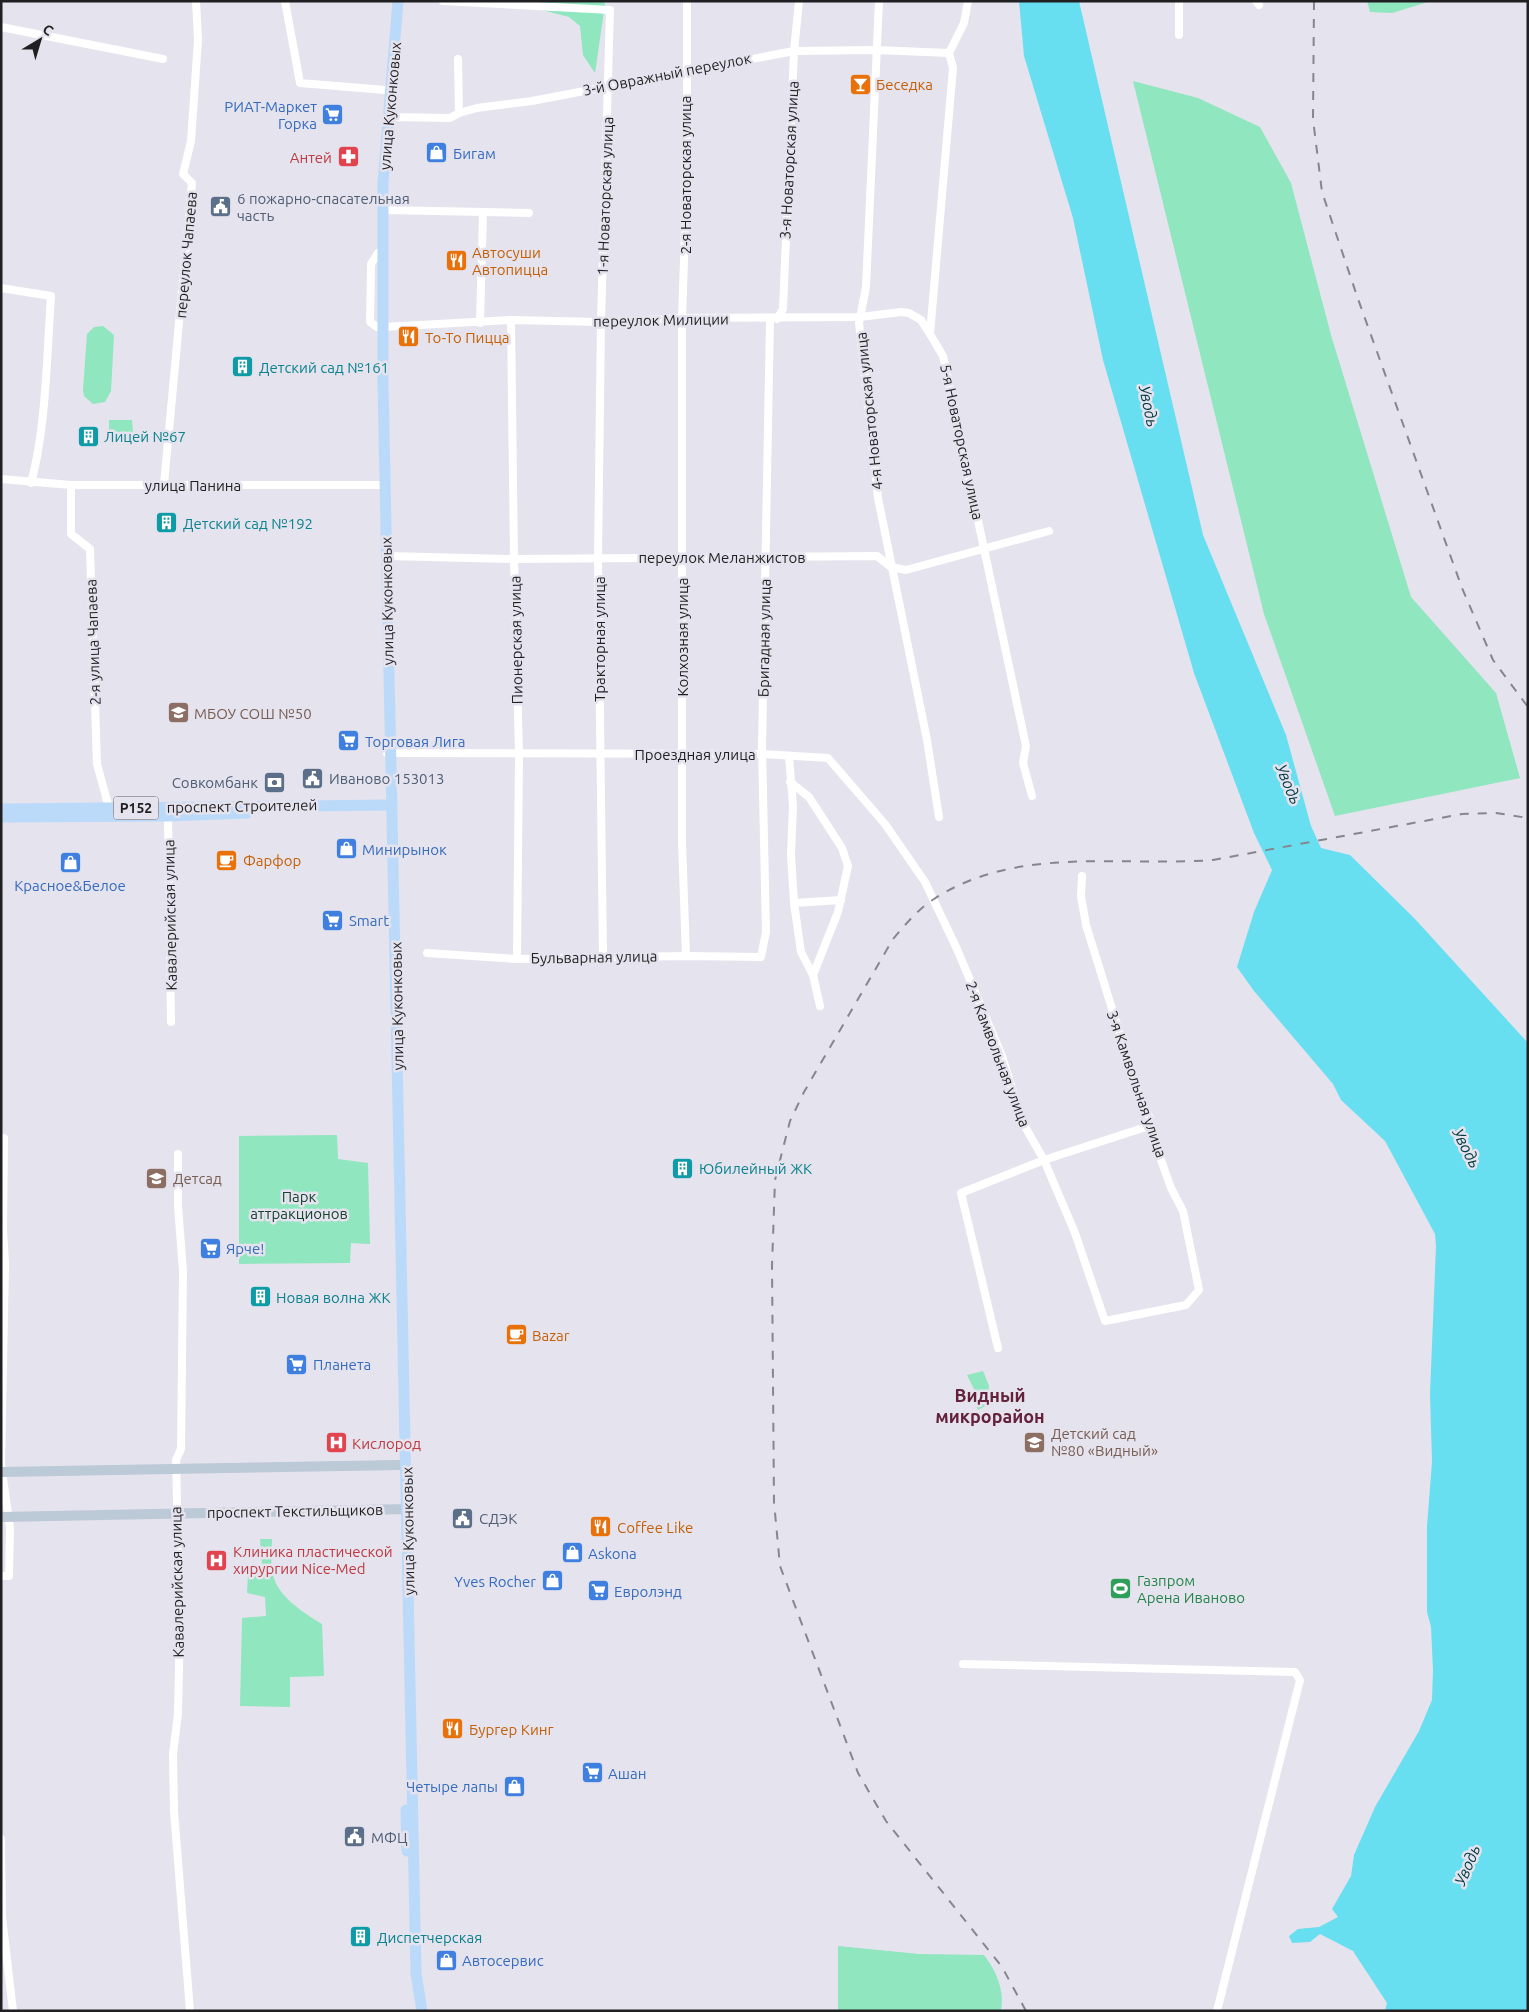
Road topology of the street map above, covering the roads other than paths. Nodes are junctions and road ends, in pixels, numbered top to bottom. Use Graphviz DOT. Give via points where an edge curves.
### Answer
graph roads {
  1 [pos="196,1"];
  2 [pos="285,1"];
  3 [pos="393,1"];
  4 [pos="398,1"];
  5 [pos="443,1"];
  6 [pos="687,1"];
  7 [pos="799,1"];
  8 [pos="879,1"];
  9 [pos="968,1"];
  10 [pos="1179,1"];
  11 [pos="1,27"];
  12 [pos="1179,35"];
  13 [pos="876,50"];
  14 [pos="794,51"];
  15 [pos="949,53"];
  16 [pos="163,59"];
  17 [pos="458,59"];
  18 [pos="686,70"];
  19 [pos="609,85"];
  20 [pos="385,90"];
  21 [pos="459,113"];
  22 [pos="389,117"];
  23 [pos="383,210"];
  24 [pos="484,212"];
  25 [pos="529,213"];
  26 [pos="1,288"];
  27 [pos="860,316"];
  28 [pos="682,318"];
  29 [pos="774,319"];
  30 [pos="511,320"];
  31 [pos="601,322"];
  32 [pos="480,323"];
  33 [pos="380,327"];
  34 [pos="930,334"];
  35 [pos="1,479"];
  36 [pos="31,483"];
  37 [pos="164,484"];
  38 [pos="383,484"];
  39 [pos="72,485"];
  40 [pos="1049,531"];
  41 [pos="985,548"];
  42 [pos="386,556"];
  43 [pos="765,557"];
  44 [pos="598,558"];
  45 [pos="682,558"];
  46 [pos="514,559"];
  47 [pos="892,567"];
  48 [pos="388,753"];
  49 [pos="519,753"];
  50 [pos="600,753"];
  51 [pos="683,754"];
  52 [pos="762,754"];
  53 [pos="789,756"];
  54 [pos="790,782"];
  55 [pos="1032,796"];
  56 [pos="389,808"];
  57 [pos="1,809"];
  58 [pos="168,812"];
  59 [pos="109,813"];
  60 [pos="939,816"];
  61 [pos="1,817"];
  62 [pos="1082,876"];
  63 [pos="933,899"];
  64 [pos="840,900"];
  65 [pos="794,903"];
  66 [pos="427,953"];
  67 [pos="686,956"];
  68 [pos="603,957"];
  69 [pos="762,957"];
  70 [pos="517,959"];
  71 [pos="813,975"];
  72 [pos="820,1006"];
  73 [pos="171,1022"];
  74 [pos="394,1041"];
  75 [pos="1149,1126"];
  76 [pos="4,1138"];
  77 [pos="178,1154"];
  78 [pos="1044,1160"];
  79 [pos="1105,1321"];
  80 [pos="998,1348"];
  81 [pos="176,1469"];
  82 [pos="400,1470"];
  83 [pos="2,1472"];
  84 [pos="404,1490"];
  85 [pos="405,1509"];
  86 [pos="176,1513"];
  87 [pos="5,1517"];
  88 [pos="1,1576"];
  89 [pos="963,1664"];
  90 [pos="1,1839"];
  91 [pos="14,2011"];
  92 [pos="190,2011"];
  93 [pos="414,2011"];
  94 [pos="422,2011"];
  95 [pos="1217,2011"];
  1 -- 37 [label="street, переулок Чапаева" via="198,40 191,141 183,174 192,183"];
  2 -- 20 [label="street" via="300,83"];
  3 -- 20 [label="main road, улица Куконковых"];
  4 -- 22 [label="main road, улица Куконковых"];
  5 -- 19 [label="street, 1-я Новаторская улица" via="610,10"];
  6 -- 18 [label="street, 2-я Новаторская улица"];
  7 -- 14 [label="street, 3-я Новаторская улица"];
  8 -- 13 [label="street, 4-я Новаторская улица"];
  9 -- 15 [label="street" via="964,23"];
  10 -- 12 [label="street"];
  11 -- 16 [label="street"];
  13 -- 14 [label="street, 3-й Овражный переулок"];
  13 -- 15 [label="street, 3-й Овражный переулок"];
  13 -- 27 [label="street, 4-я Новаторская улица" via="866,287"];
  14 -- 18 [label="street, 3-й Овражный переулок"];
  14 -- 29 [label="street, 3-я Новаторская улица" via="783,309"];
  15 -- 34 [label="street" via="953,68"];
  17 -- 21 [label="street"];
  18 -- 19 [label="street, 3-й Овражный переулок"];
  18 -- 28 [label="street, 2-я Новаторская улица" via="687,171"];
  19 -- 21 [label="street, 3-й Овражный переулок"];
  19 -- 31 [label="street, 1-я Новаторская улица"];
  20 -- 33 [label="main road, улица Куконковых" via="378,253"];
  21 -- 22 [label="street, 3-й Овражный переулок" via="450,118"];
  22 -- 23 [label="main road, улица Куконковых"];
  23 -- 24 [label="street"];
  23 -- 33 [label="main road, улица Куконковых"];
  24 -- 25 [label="street"];
  24 -- 32 [label="street"];
  26 -- 36 [label="street" via="51,296 42,408"];
  27 -- 29 [label="street, переулок Милиции"];
  27 -- 34 [label="street, переулок Милиции" via="909,313 921,320"];
  27 -- 47 [label="street, 4-я Новаторская улица" via="878,498"];
  28 -- 29 [label="street, переулок Милиции"];
  28 -- 31 [label="street, переулок Милиции"];
  28 -- 45 [label="street, Колхозная улица"];
  29 -- 43 [label="street, Бригадная улица"];
  30 -- 31 [label="street, переулок Милиции"];
  30 -- 32 [label="street, переулок Милиции"];
  30 -- 46 [label="street, Пионерская улица"];
  31 -- 44 [label="street, Тракторная улица"];
  32 -- 33 [label="street, переулок Милиции"];
  33 -- 38 [label="main road, улица Куконковых"];
  34 -- 41 [label="street, 5-я Новаторская улица" via="943,356"];
  35 -- 36 [label="street, улица Панина"];
  36 -- 39 [label="street, улица Панина"];
  37 -- 38 [label="street, улица Панина"];
  37 -- 39 [label="street, улица Панина"];
  38 -- 42 [label="main road, улица Куконковых"];
  38 -- 48 [label="main road, улица Куконковых"];
  39 -- 59 [label="street, 2-я улица Чапаева" via="70,534 90,549 97,764"];
  40 -- 41 [label="street, переулок Меланжистов"];
  41 -- 47 [label="street, переулок Меланжистов" via="906,570"];
  41 -- 55 [label="street, 5-я Новаторская улица" via="1026,746 1023,763"];
  42 -- 46 [label="street, переулок Меланжистов"];
  42 -- 48 [label="main road, улица Куконковых"];
  43 -- 45 [label="street, переулок Меланжистов"];
  43 -- 47 [label="street, переулок Меланжистов" via="877,556"];
  43 -- 52 [label="street, Бригадная улица"];
  44 -- 45 [label="street, переулок Меланжистов"];
  44 -- 46 [label="street, переулок Меланжистов"];
  44 -- 50 [label="street, Тракторная улица"];
  45 -- 51 [label="street, Колхозная улица"];
  46 -- 49 [label="street, Пионерская улица"];
  47 -- 60 [label="street, 4-я Новаторская улица"];
  48 -- 49 [label="street, Проездная улица"];
  48 -- 56 [label="main road, улица Куконковых"];
  49 -- 50 [label="street, Проездная улица"];
  49 -- 70 [label="street, Пионерская улица"];
  50 -- 51 [label="street, Проездная улица"];
  50 -- 68 [label="street, Тракторная улица"];
  51 -- 52 [label="street, Проездная улица"];
  51 -- 67 [label="street, Колхозная улица"];
  52 -- 53 [label="street, Проездная улица"];
  52 -- 69 [label="street, Бригадная улица" via="766,932"];
  53 -- 54 [label="street"];
  53 -- 63 [label="street, Проездная улица" via="828,758 885,824"];
  54 -- 64 [label="street" via="809,797 842,848 848,866"];
  54 -- 65 [label="street"];
  56 -- 58 [label="main road, проспект Строителей / Р152"];
  56 -- 74 [label="main road, улица Куконковых"];
  57 -- 59 [label="main road, проспект Строителей / Р152"];
  58 -- 59 [label="main road, проспект Строителей / Р152"];
  58 -- 73 [label="street, Кавалерийская улица"];
  59 -- 61 [label="main road, проспект Строителей / Р152"];
  62 -- 75 [label="street, 3-я Камвольная улица" via="1083,908 1091,944 1150,1118"];
  63 -- 78 [label="street, 2-я Камвольная улица" via="1002,1056 1023,1123"];
  64 -- 65 [label="street"];
  64 -- 71 [label="street"];
  65 -- 71 [label="street" via="801,952"];
  66 -- 70 [label="street, Бульварная улица"];
  67 -- 68 [label="street, Бульварная улица"];
  67 -- 69 [label="street, Бульварная улица"];
  68 -- 70 [label="street, Бульварная улица"];
  71 -- 72 [label="street"];
  74 -- 82 [label="main road, улица Куконковых"];
  74 -- 84 [label="main road, улица Куконковых"];
  75 -- 78 [label="street"];
  75 -- 79 [label="street, 3-я Камвольная улица" via="1183,1212 1199,1290 1186,1305"];
  76 -- 83 [label="street"];
  77 -- 81 [label="street, Кавалерийская улица" via="183,1271 181,1450"];
  78 -- 79 [label="street, 2-я Камвольная улица" via="1075,1233"];
  78 -- 80 [label="street" via="961,1194"];
  81 -- 82 [label="main road" via="380,1466"];
  81 -- 83 [label="main road"];
  81 -- 86 [label="street, Кавалерийская улица"];
  82 -- 84 [label="main road, улица Куконковых"];
  83 -- 87 [label="street"];
  84 -- 85 [label="main road, улица Куконковых"];
  85 -- 86 [label="main road, проспект Текстильщиков"];
  85 -- 93 [label="main road, улица Куконковых" via="410,1975"];
  85 -- 94 [label="main road, улица Куконковых" via="416,1974"];
  86 -- 87 [label="main road, проспект Текстильщиков"];
  86 -- 92 [label="street, Кавалерийская улица" via="180,1619 178,1714 173,1754 174,1811"];
  87 -- 88 [label="street" via="9,1576"];
  89 -- 95 [label="street" via="1298,1674 1300,1680"];
  90 -- 91 [label="street" via="2,1917"];
}
